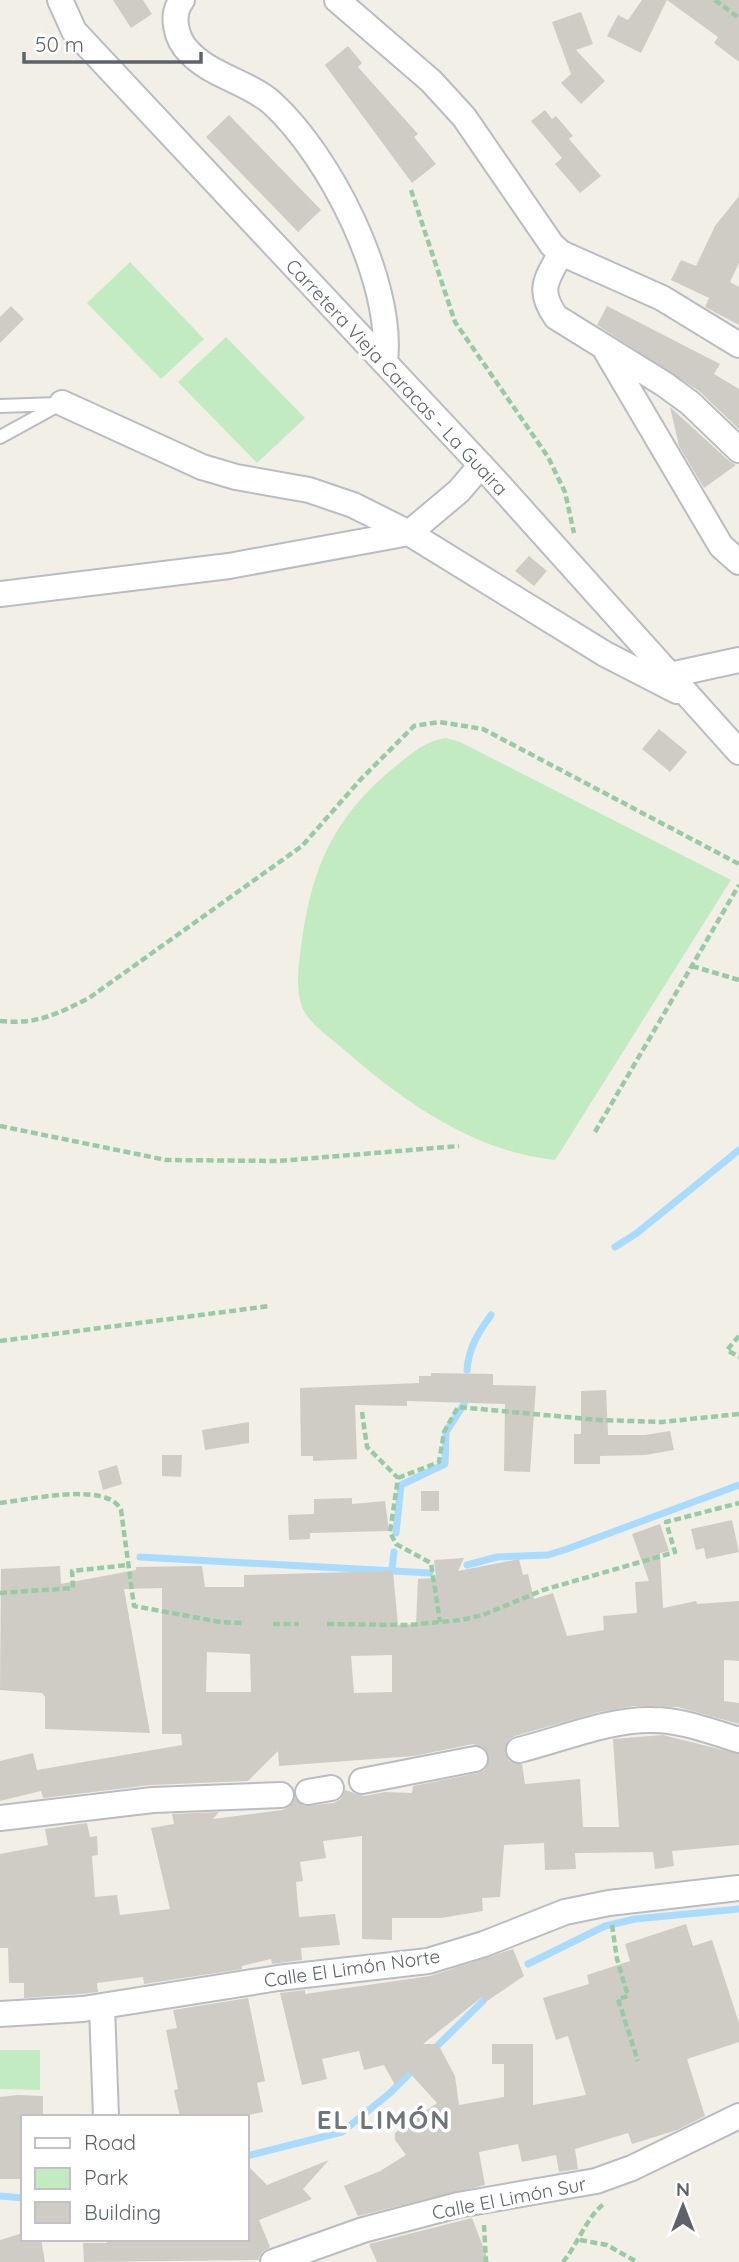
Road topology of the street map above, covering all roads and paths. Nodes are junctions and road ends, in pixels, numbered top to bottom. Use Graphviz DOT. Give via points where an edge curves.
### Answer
graph roads {
  1 [pos="60,0"];
  2 [pos="182,0"];
  3 [pos="337,0"];
  4 [pos="715,0"];
  5 [pos="739,18"];
  6 [pos="411,190"];
  7 [pos="561,253"];
  8 [pos="739,345"];
  9 [pos="604,348"];
  10 [pos="385,361"];
  11 [pos="62,403"];
  12 [pos="0,406"];
  13 [pos="0,437"];
  14 [pos="739,450"];
  15 [pos="481,465"];
  16 [pos="409,533"];
  17 [pos="739,562"];
  18 [pos="572,565"];
  19 [pos="0,594"];
  20 [pos="739,660"];
  21 [pos="670,675"];
  22 [pos="691,698"];
  23 [pos="739,752"];
  24 [pos="739,864"];
  25 [pos="739,885"];
  26 [pos="692,966"];
  27 [pos="739,980"];
  28 [pos="0,1021"];
  29 [pos="0,1126"];
  30 [pos="595,1132"];
  31 [pos="459,1146"];
  32 [pos="270,1306"];
  33 [pos="739,1336"];
  34 [pos="0,1341"];
  35 [pos="739,1357"];
  36 [pos="362,1412"];
  37 [pos="739,1415"];
  38 [pos="398,1478"];
  39 [pos="0,1503"];
  40 [pos="739,1503"];
  41 [pos="128,1565"];
  42 [pos="0,1593"];
  43 [pos="440,1622"];
  44 [pos="244,1623"];
  45 [pos="273,1624"];
  46 [pos="299,1624"];
  47 [pos="327,1624"];
  48 [pos="739,1740"];
  49 [pos="520,1750"];
  50 [pos="475,1759"];
  51 [pos="362,1781"];
  52 [pos="281,1795"];
  53 [pos="0,1818"];
  54 [pos="739,1888"];
  55 [pos="614,1931"];
  56 [pos="102,2007"];
  57 [pos="0,2014"];
  58 [pos="638,2062"];
  59 [pos="106,2115"];
  60 [pos="739,2116"];
  61 [pos="632,2168"];
  62 [pos="481,2200"];
  63 [pos="580,2240"];
  64 [pos="273,2262"];
  65 [pos="486,2262"];
  66 [pos="563,2262"];
  67 [pos="637,2262"];
  1 -- 10 [label="street, Carretera Vieja Caracas - La Guaira" via="74,31"];
  2 -- 10 [label="street" via="175,23 187,51 271,103 312,151 343,202 378,292 386,326"];
  3 -- 7 [label="street" via="445,95"];
  4 -- 5 [label="path"];
  6 -- 18 [label="path" via="455,322 548,457 565,492 574,530"];
  7 -- 8 [label="street" via="662,298"];
  7 -- 9 [label="street" via="547,280 546,303 556,317"];
  9 -- 14 [label="street" via="690,403"];
  9 -- 17 [label="street" via="720,546"];
  10 -- 15 [label="street, Carretera Vieja Caracas - La Guaira"];
  11 -- 12 [label="lane"];
  11 -- 13 [label="lane"];
  11 -- 16 [label="street" via="202,467 320,494 354,505"];
  15 -- 16 [label="street" via="459,491"];
  15 -- 18 [label="street, Carretera Vieja Caracas - La Guaira"];
  16 -- 19 [label="street" via="229,566"];
  16 -- 22 [label="street" via="605,654"];
  18 -- 21 [label="street, Carretera Vieja Caracas - La Guaira"];
  20 -- 21 [label="street"];
  21 -- 22 [label="street, Carretera Vieja Caracas - La Guaira"];
  22 -- 23 [label="street, Carretera Vieja Caracas - La Guaira"];
  24 -- 28 [label="path" via="482,729 439,722 414,726 302,846 235,894 89,998 53,1017 23,1023"];
  25 -- 26 [label="path"];
  26 -- 27 [label="path"];
  26 -- 30 [label="path"];
  29 -- 31 [label="path" via="166,1160 278,1161"];
  32 -- 34 [label="path"];
  33 -- 35 [label="path" via="727,1350"];
  36 -- 38 [label="path" via="367,1447"];
  37 -- 38 [label="path" via="662,1422 458,1407 444,1432 439,1462"];
  38 -- 43 [label="path" via="390,1532 396,1544 431,1563"];
  39 -- 41 [label="path" via="76,1494 117,1501"];
  40 -- 43 [label="path" via="666,1522 675,1552 543,1591 482,1615"];
  41 -- 42 [label="path" via="72,1571 74,1588"];
  41 -- 44 [label="path" via="134,1606"];
  43 -- 47 [label="path"];
  45 -- 46 [label="path"];
  48 -- 49 [label="street" via="652,1720 608,1726"];
  50 -- 51 [label="street"];
  52 -- 53 [label="street" via="153,1800"];
  54 -- 56 [label="street, Calle El Limón Norte" via="565,1912 428,1961 278,1978"];
  55 -- 58 [label="path" via="628,1996 618,1999"];
  56 -- 57 [label="street, Calle El Limón Norte"];
  56 -- 59 [label="street"];
  60 -- 61 [label="street, Calle El Limón Sur"];
  61 -- 62 [label="street, Calle El Limón Sur" via="570,2187"];
  61 -- 63 [label="path" via="624,2187 593,2213"];
  62 -- 64 [label="street, Calle El Limón Sur" via="363,2230"];
  62 -- 65 [label="path"];
  63 -- 66 [label="path"];
  63 -- 67 [label="path" via="607,2245"];
}
